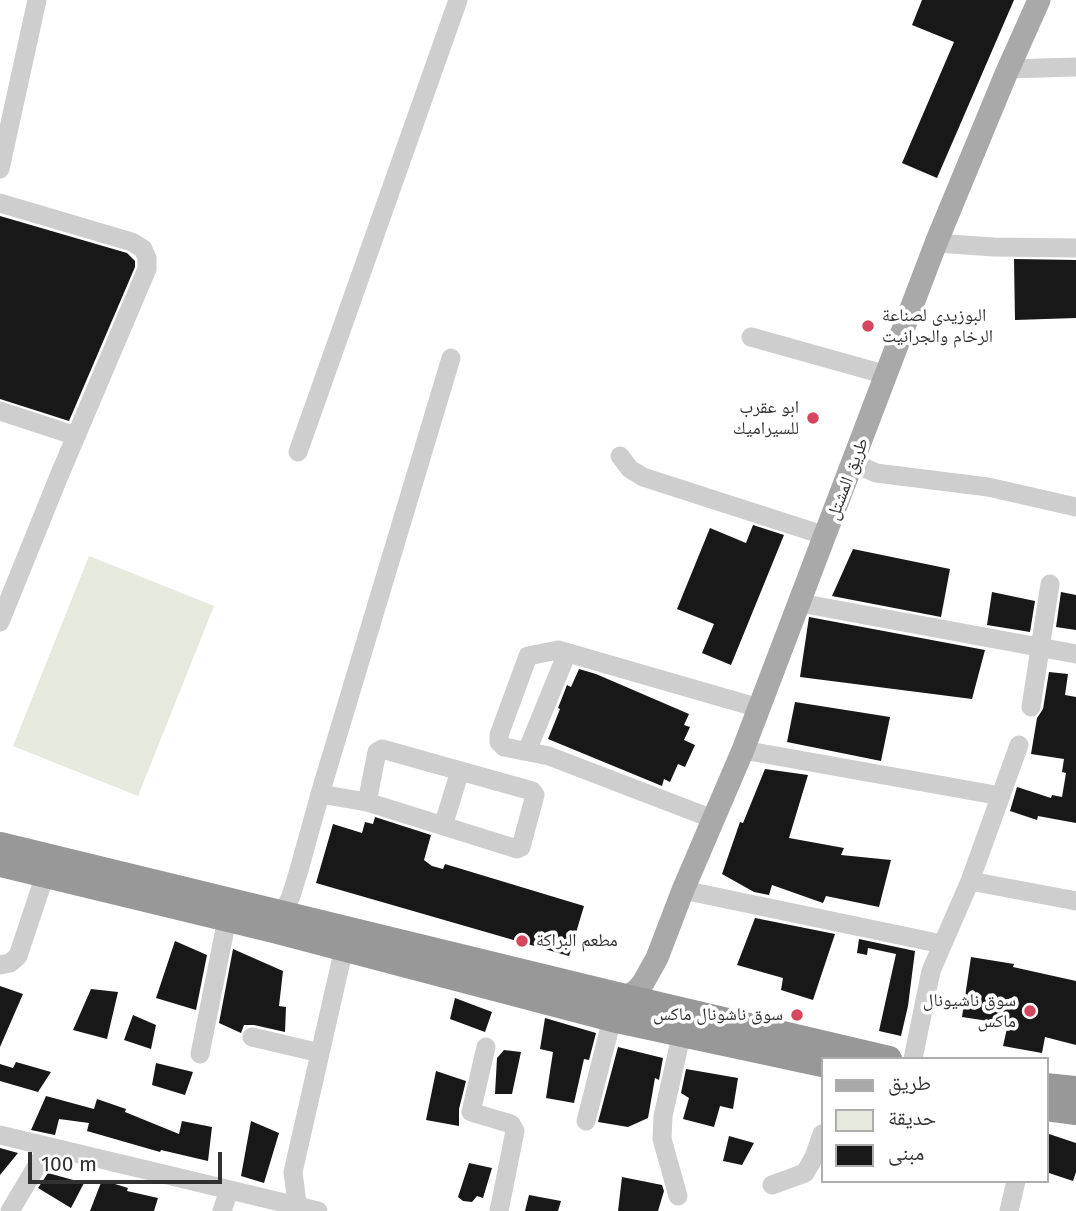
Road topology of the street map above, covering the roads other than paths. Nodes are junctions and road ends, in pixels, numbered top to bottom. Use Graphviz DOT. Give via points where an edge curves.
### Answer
graph roads {
  1 [pos="37,0"];
  2 [pos="458,0"];
  3 [pos="1039,0"];
  4 [pos="1076,68"];
  5 [pos="1007,69"];
  6 [pos="0,169"];
  7 [pos="0,204"];
  8 [pos="936,243"];
  9 [pos="1076,247"];
  10 [pos="751,337"];
  11 [pos="451,358"];
  12 [pos="887,375"];
  13 [pos="0,411"];
  14 [pos="76,436"];
  15 [pos="298,452"];
  16 [pos="620,456"];
  17 [pos="854,463"];
  18 [pos="1076,507"];
  19 [pos="825,536"];
  20 [pos="1050,584"];
  21 [pos="800,603"];
  22 [pos="0,622"];
  23 [pos="1041,649"];
  24 [pos="567,653"];
  25 [pos="1076,654"];
  26 [pos="1031,707"];
  27 [pos="759,708"];
  28 [pos="1019,745"];
  29 [pos="743,750"];
  30 [pos="527,751"];
  31 [pos="460,771"];
  32 [pos="320,794"];
  33 [pos="1001,796"];
  34 [pos="367,802"];
  35 [pos="713,819"];
  36 [pos="443,825"];
  37 [pos="0,845"];
  38 [pos="0,864"];
  39 [pos="45,875"];
  40 [pos="970,881"];
  41 [pos="683,890"];
  42 [pos="1076,901"];
  43 [pos="227,919"];
  44 [pos="279,921"];
  45 [pos="942,944"];
  46 [pos="344,948"];
  47 [pos="657,958"];
  48 [pos="0,965"];
  49 [pos="661,1005"];
  50 [pos="618,1008"];
  51 [pos="682,1032"];
  52 [pos="252,1038"];
  53 [pos="486,1047"];
  54 [pos="320,1052"];
  55 [pos="200,1054"];
  56 [pos="881,1057"];
  57 [pos="913,1057"];
  58 [pos="820,1065"];
  59 [pos="1048,1086"];
  60 [pos="1076,1089"];
  61 [pos="1048,1108"];
  62 [pos="1076,1112"];
  63 [pos="586,1121"];
  64 [pos="0,1135"];
  65 [pos="820,1140"];
  66 [pos="48,1147"];
  67 [pos="1016,1183"];
  68 [pos="772,1185"];
  69 [pos="229,1190"];
  70 [pos="678,1196"];
  71 [pos="298,1209"];
  72 [pos="10,1211"];
  73 [pos="222,1211"];
  74 [pos="318,1211"];
  75 [pos="499,1211"];
  76 [pos="1009,1211"];
  1 -- 6 [label="street"];
  2 -- 15 [label="street"];
  3 -- 5 [label="main road, طريق المشتل"];
  4 -- 5 [label="street"];
  5 -- 8 [label="main road, طريق المشتل"];
  7 -- 14 [label="street" via="132,242 147,258 147,269"];
  8 -- 9 [label="street"];
  8 -- 12 [label="main road, طريق المشتل"];
  10 -- 12 [label="street"];
  11 -- 32 [label="street"];
  12 -- 17 [label="main road, طريق المشتل"];
  13 -- 14 [label="street"];
  14 -- 22 [label="street"];
  16 -- 19 [label="street" via="643,477"];
  17 -- 18 [label="street" via="876,473 988,487"];
  17 -- 19 [label="main road, طريق المشتل"];
  19 -- 21 [label="main road, طريق المشتل"];
  20 -- 23 [label="street"];
  21 -- 23 [label="street"];
  21 -- 27 [label="main road, طريق المشتل"];
  23 -- 25 [label="street"];
  23 -- 26 [label="street"];
  24 -- 27 [label="street"];
  24 -- 30 [label="street"];
  24 -- 30 [label="street" via="558,650 528,656 499,734 505,747"];
  27 -- 29 [label="main road, طريق المشتل"];
  28 -- 33 [label="street"];
  29 -- 33 [label="street"];
  29 -- 35 [label="main road, طريق المشتل"];
  30 -- 35 [label="street"];
  31 -- 34 [label="street" via="379,750"];
  31 -- 36 [label="street"];
  31 -- 36 [label="street" via="535,793 521,847"];
  32 -- 34 [label="street"];
  32 -- 44 [label="street"];
  33 -- 40 [label="street"];
  34 -- 36 [label="street"];
  35 -- 41 [label="main road, طريق المشتل"];
  37 -- 44 [label="highway"];
  38 -- 39 [label="highway"];
  39 -- 43 [label="highway"];
  39 -- 48 [label="street" via="18,956"];
  40 -- 42 [label="street"];
  40 -- 45 [label="street"];
  41 -- 45 [label="street"];
  41 -- 47 [label="main road, طريق المشتل"];
  43 -- 44 [label="highway"];
  43 -- 55 [label="street"];
  44 -- 46 [label="highway"];
  44 -- 50 [label="highway"];
  45 -- 57 [label="street" via="931,971"];
  46 -- 50 [label="highway"];
  46 -- 54 [label="street"];
  47 -- 49 [label="main road, طريق المشتل" via="654,984"];
  47 -- 50 [label="main road, طريق المشتل" via="643,983"];
  49 -- 50 [label="highway"];
  49 -- 56 [label="highway"];
  50 -- 51 [label="highway"];
  50 -- 63 [label="street"];
  51 -- 58 [label="highway"];
  51 -- 70 [label="street" via="666,1091 662,1139"];
  52 -- 54 [label="street"];
  53 -- 75 [label="street" via="471,1112 511,1124 516,1131"];
  54 -- 71 [label="street" via="293,1172"];
  59 -- 60 [label="highway"];
  61 -- 62 [label="highway"];
  64 -- 66 [label="street"];
  65 -- 68 [label="street" via="805,1174"];
  66 -- 69 [label="street"];
  66 -- 72 [label="street"];
  67 -- 76 [label="street"];
  69 -- 71 [label="street"];
  69 -- 73 [label="street"];
  71 -- 74 [label="street"];
}
